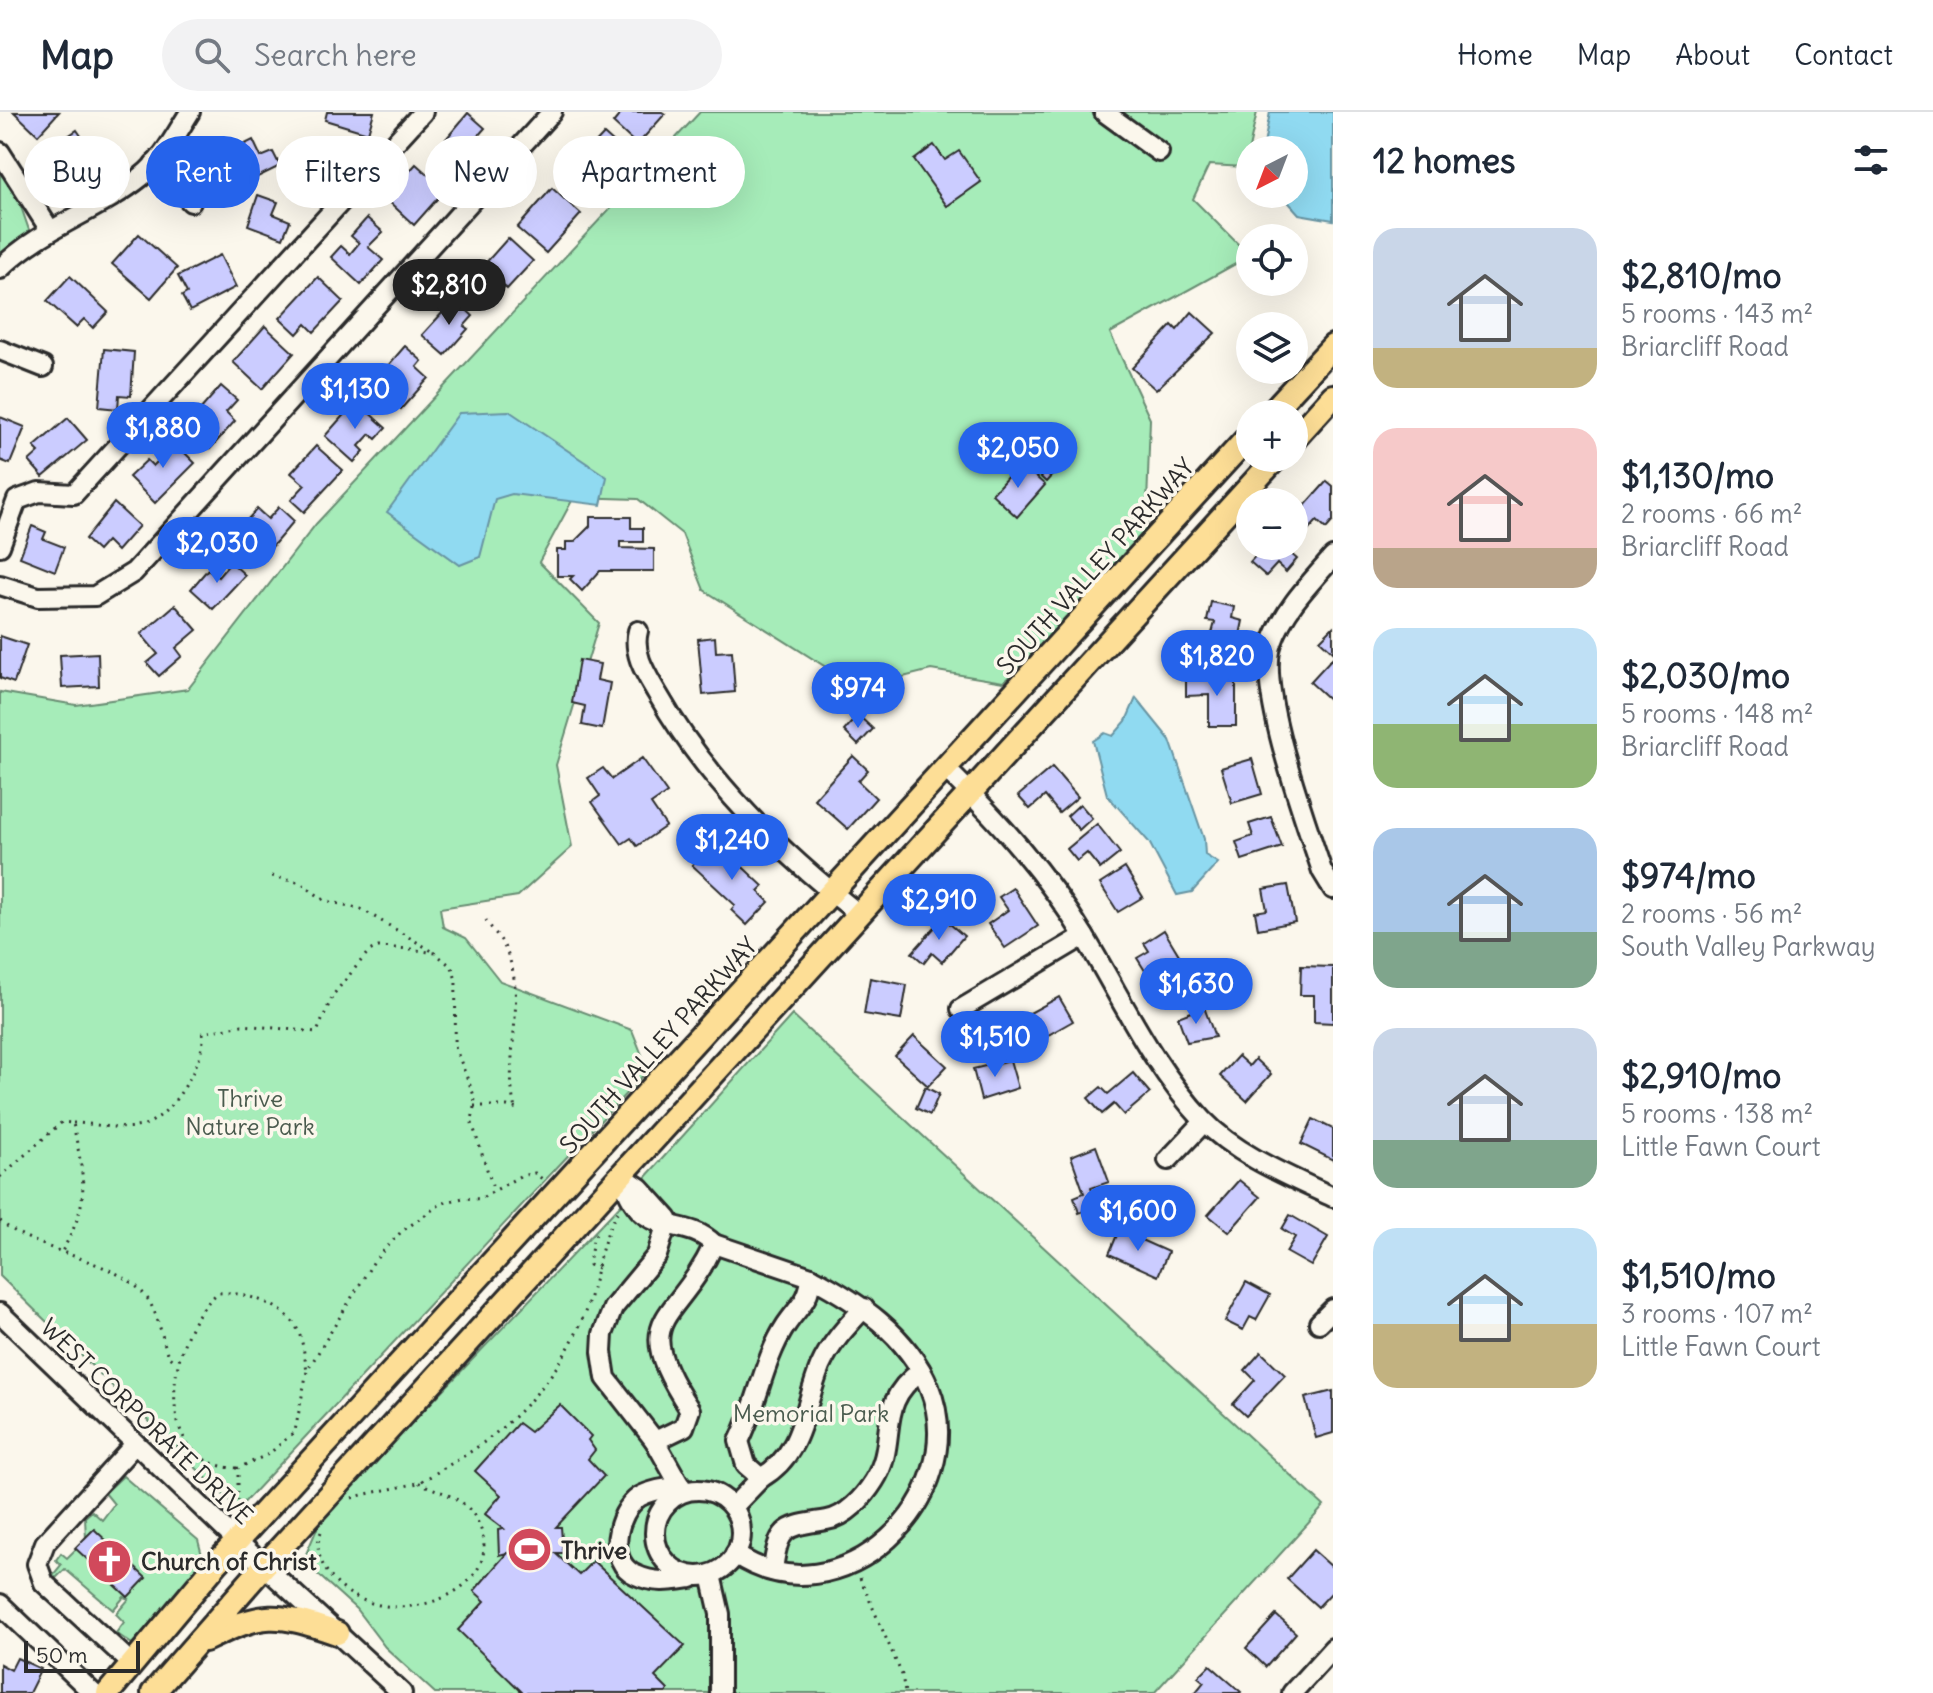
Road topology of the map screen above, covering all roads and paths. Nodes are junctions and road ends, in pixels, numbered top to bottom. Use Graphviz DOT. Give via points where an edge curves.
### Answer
graph roads {
  1 [pos="190,112"];
  2 [pos="423,112"];
  3 [pos="552,112"];
  4 [pos="1104,112"];
  5 [pos="173,136"];
  6 [pos="0,152"];
  7 [pos="1159,152"];
  8 [pos="146,170"];
  9 [pos="50,230"];
  10 [pos="0,269"];
  11 [pos="1333,346"];
  12 [pos="0,350"];
  13 [pos="43,367"];
  14 [pos="1333,396"];
  15 [pos="1283,400"];
  16 [pos="1308,424"];
  17 [pos="1236,450"];
  18 [pos="1263,472"];
  19 [pos="0,546"];
  20 [pos="1333,557"];
  21 [pos="0,585"];
  22 [pos="638,631"];
  23 [pos="945,768"];
  24 [pos="970,793"];
  25 [pos="272,876"];
  26 [pos="1333,889"];
  27 [pos="832,892"];
  28 [pos="860,915"];
  29 [pos="486,920"];
  30 [pos="1084,936"];
  31 [pos="435,953"];
  32 [pos="961,1009"];
  33 [pos="474,1106"];
  34 [pos="515,1109"];
  35 [pos="521,1110"];
  36 [pos="1204,1122"];
  37 [pos="73,1123"];
  38 [pos="594,1153"];
  39 [pos="1168,1160"];
  40 [pos="622,1176"];
  41 [pos="0,1177"];
  42 [pos="542,1179"];
  43 [pos="494,1191"];
  44 [pos="1333,1197"];
  45 [pos="623,1203"];
  46 [pos="0,1221"];
  47 [pos="665,1227"];
  48 [pos="598,1231"];
  49 [pos="714,1244"];
  50 [pos="61,1253"];
  51 [pos="598,1268"];
  52 [pos="811,1277"];
  53 [pos="864,1308"];
  54 [pos="1333,1309"];
  55 [pos="0,1313"];
  56 [pos="1319,1323"];
  57 [pos="175,1362"];
  58 [pos="307,1371"];
  59 [pos="921,1371"];
  60 [pos="655,1441"];
  61 [pos="135,1444"];
  62 [pos="169,1446"];
  63 [pos="191,1447"];
  64 [pos="238,1468"];
  65 [pos="761,1478"];
  66 [pos="418,1482"];
  67 [pos="682,1489"];
  68 [pos="348,1499"];
  69 [pos="733,1507"];
  70 [pos="238,1509"];
  71 [pos="322,1529"];
  72 [pos="238,1542"];
  73 [pos="735,1554"];
  74 [pos="854,1564"];
  75 [pos="264,1566"];
  76 [pos="773,1571"];
  77 [pos="703,1576"];
  78 [pos="0,1604"];
  79 [pos="337,1633"];
  80 [pos="193,1646"];
  81 [pos="1333,1648"];
  82 [pos="131,1663"];
  83 [pos="1304,1689"];
  84 [pos="93,1693"];
  85 [pos="108,1693"];
  86 [pos="153,1693"];
  87 [pos="402,1693"];
  88 [pos="720,1693"];
  89 [pos="905,1693"];
  1 -- 5 [label="street"];
  2 -- 19 [label="street" via="74,494 39,492 17,500"];
  3 -- 21 [label="street" via="134,572 95,596 38,597"];
  4 -- 7 [label="street"];
  6 -- 9 [label="street"];
  8 -- 9 [label="street"];
  9 -- 10 [label="street"];
  11 -- 15 [label="main road"];
  12 -- 13 [label="street"];
  14 -- 16 [label="main road"];
  17 -- 23 [label="main road, SOUTH VALLEY PARKWAY"];
  18 -- 24 [label="main road"];
  20 -- 26 [label="street" via="1286,615 1270,659 1280,735 1322,871"];
  22 -- 27 [label="street" via="634,644 645,672 708,771"];
  23 -- 24 [label="street"];
  23 -- 27 [label="main road, SOUTH VALLEY PARKWAY"];
  24 -- 28 [label="main road"];
  24 -- 30 [label="street" via="1039,867"];
  25 -- 31 [label="path" via="301,883 324,900 361,909"];
  27 -- 28 [label="street"];
  27 -- 38 [label="main road, SOUTH VALLEY PARKWAY"];
  28 -- 40 [label="main road"];
  29 -- 34 [label="path" via="505,947 513,982 510,1087"];
  30 -- 32 [label="street"];
  30 -- 36 [label="street" via="1138,1032"];
  31 -- 33 [label="path" via="452,967 456,980 455,1047"];
  31 -- 37 [label="path" via="378,947 369,951 333,995 317,1032 242,1025 203,1033 205,1047 189,1080 172,1104 145,1126 120,1129"];
  33 -- 34 [label="path"];
  33 -- 43 [label="path" via="472,1123"];
  34 -- 35 [label="path"];
  36 -- 39 [label="street"];
  36 -- 44 [label="street" via="1285,1175"];
  37 -- 41 [label="path" via="62,1122"];
  37 -- 50 [label="path" via="84,1185 82,1212"];
  38 -- 40 [label="main road"];
  38 -- 72 [label="main road, SOUTH VALLEY PARKWAY"];
  40 -- 47 [label="street" via="662,1211 668,1219"];
  40 -- 75 [label="main road"];
  42 -- 43 [label="path" via="535,1173 520,1176"];
  43 -- 58 [label="path" via="480,1199 442,1203 401,1232 374,1261"];
  45 -- 51 [label="path" via="607,1229"];
  46 -- 50 [label="path"];
  47 -- 49 [label="street" via="704,1234"];
  47 -- 60 [label="street" via="657,1255 613,1308 602,1352 606,1378"];
  48 -- 51 [label="path" via="589,1265"];
  49 -- 52 [label="street"];
  49 -- 60 [label="street" via="661,1325 657,1344 664,1368 690,1410 684,1427"];
  50 -- 57 [label="path" via="125,1278 145,1294"];
  51 -- 66 [label="path" via="582,1320 542,1386 482,1446"];
  52 -- 53 [label="street"];
  52 -- 65 [label="street" via="803,1306 773,1346 739,1441 746,1465"];
  53 -- 59 [label="street"];
  53 -- 65 [label="street" via="834,1341 821,1367 800,1436 775,1470"];
  54 -- 56 [label="street"];
  55 -- 61 [label="street, WEST CORPORATE DRIVE"];
  57 -- 58 [label="path" via="209,1299 233,1291 286,1315 299,1332"];
  57 -- 63 [label="path" via="176,1416"];
  58 -- 64 [label="path" via="300,1418 285,1443"];
  59 -- 74 [label="street" via="939,1437 932,1473 912,1514"];
  59 -- 76 [label="street" via="894,1398 876,1479 857,1504 830,1520 790,1527 775,1549"];
  60 -- 67 [label="street"];
  61 -- 72 [label="street, WEST CORPORATE DRIVE"];
  61 -- 82 [label="street" via="45,1543 37,1564 44,1583"];
  62 -- 63 [label="path"];
  63 -- 64 [label="path" via="220,1468"];
  64 -- 70 [label="path"];
  65 -- 69 [label="street"];
  66 -- 68 [label="path"];
  66 -- 71 [label="path" via="463,1504 475,1517 481,1538 480,1562 469,1581 439,1600 403,1608 378,1607 360,1599 337,1584 321,1564"];
  67 -- 69 [label="street" via="710,1491"];
  67 -- 77 [label="street" via="660,1510 654,1539 679,1574"];
  67 -- 77 [label="street" via="642,1495 628,1506 618,1529 618,1553 632,1574 657,1583"];
  69 -- 73 [label="street" via="741,1533"];
  72 -- 75 [label="street, WEST CORPORATE DRIVE"];
  72 -- 82 [label="main road, SOUTH VALLEY PARKWAY"];
  73 -- 76 [label="street"];
  73 -- 77 [label="street" via="723,1568"];
  74 -- 76 [label="street" via="820,1574"];
  74 -- 89 [label="path"];
  75 -- 79 [label="street, WEST CORPORATE DRIVE"];
  75 -- 80 [label="main road"];
  77 -- 88 [label="street" via="720,1614"];
  78 -- 84 [label="street"];
  79 -- 80 [label="main road" via="266,1616 248,1619"];
  79 -- 87 [label="street, WEST CORPORATE DRIVE"];
  80 -- 86 [label="main road"];
  81 -- 83 [label="street"];
  82 -- 85 [label="main road, SOUTH VALLEY PARKWAY"];
}
